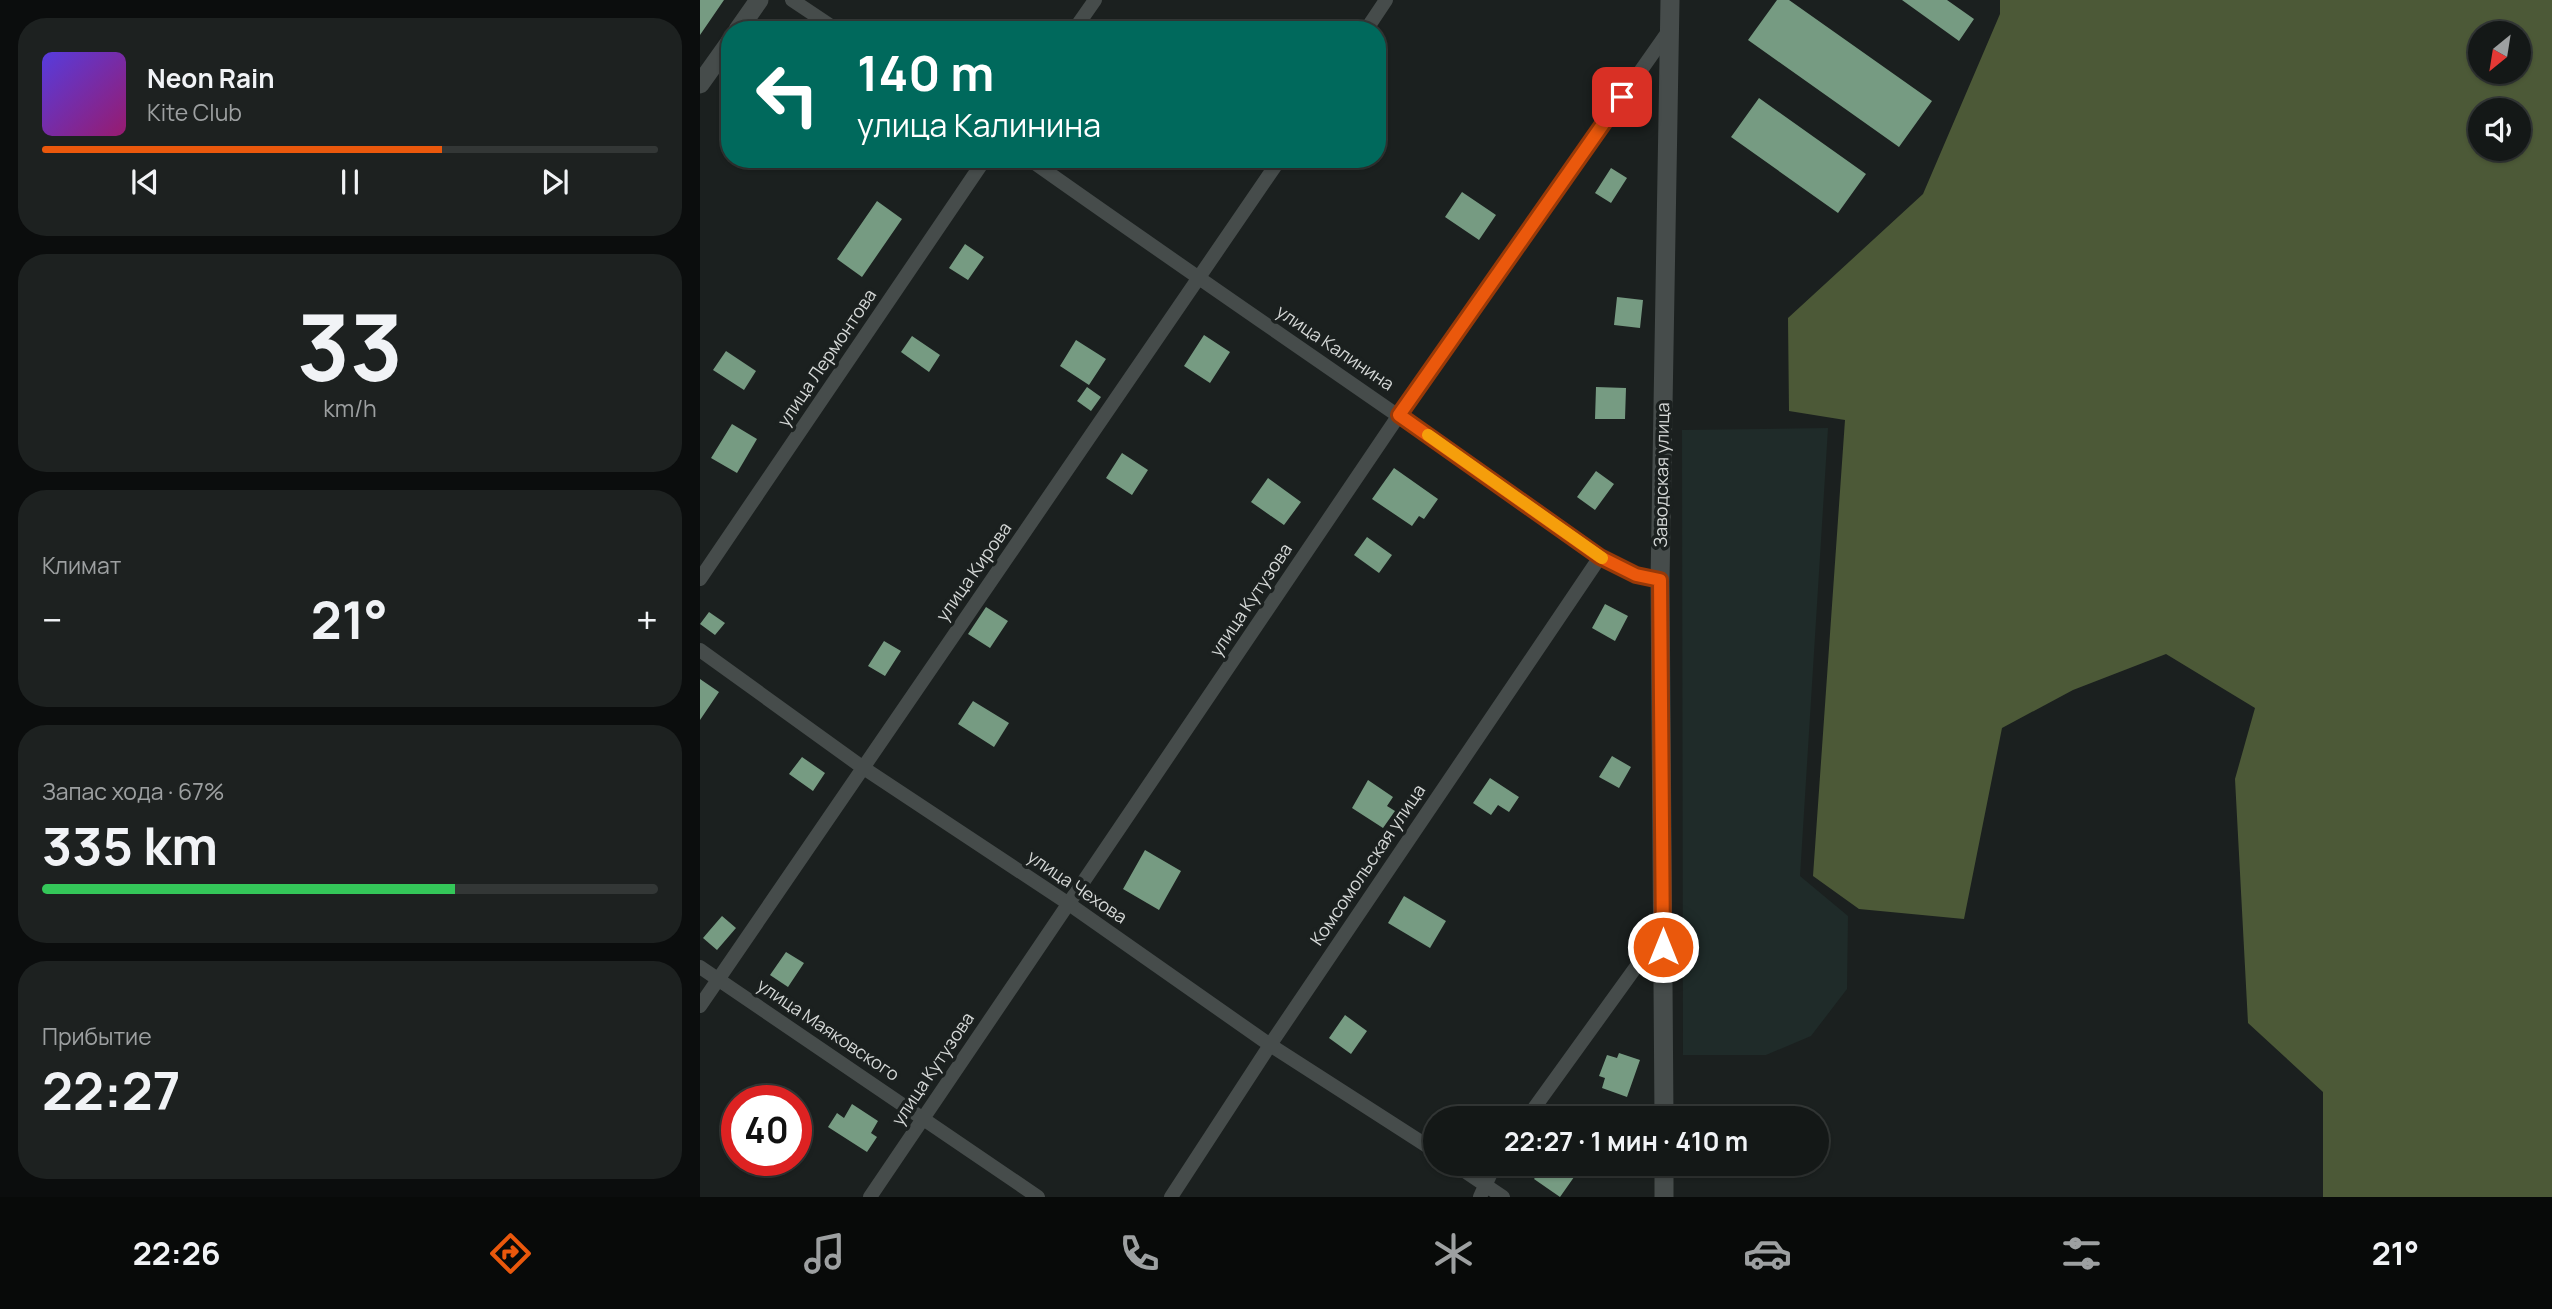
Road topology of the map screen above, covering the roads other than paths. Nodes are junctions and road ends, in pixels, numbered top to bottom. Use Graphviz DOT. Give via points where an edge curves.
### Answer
graph roads {
  1 [pos="759,0"];
  2 [pos="792,0"];
  3 [pos="1095,0"];
  4 [pos="1386,0"];
  5 [pos="1670,0"];
  6 [pos="744,21"];
  7 [pos="824,21"];
  8 [pos="1080,21"];
  9 [pos="1372,21"];
  10 [pos="1670,29"];
  11 [pos="721,55"];
  12 [pos="700,84"];
  13 [pos="979,168"];
  14 [pos="1042,168"];
  15 [pos="1274,168"];
  16 [pos="1199,280"];
  17 [pos="1399,415"];
  18 [pos="1600,557"];
  19 [pos="700,579"];
  20 [pos="1660,580"];
  21 [pos="700,650"];
  22 [pos="862,767"];
  23 [pos="1069,904"];
  24 [pos="1663,947"];
  25 [pos="700,967"];
  26 [pos="718,979"];
  27 [pos="700,1006"];
  28 [pos="1270,1045"];
  29 [pos="1536,1106"];
  30 [pos="1664,1106"];
  31 [pos="923,1118"];
  32 [pos="1423,1143"];
  33 [pos="1467,1176"];
  34 [pos="1664,1176"];
  35 [pos="1483,1191"];
  36 [pos="870,1197"];
  37 [pos="1038,1197"];
  38 [pos="1171,1197"];
  39 [pos="1503,1197"];
  40 [pos="1664,1197"];
  1 -- 6 [label="street"];
  2 -- 7 [label="street"];
  3 -- 8 [label="street"];
  4 -- 9 [label="street"];
  5 -- 10 [label="street, Заводская улица"];
  10 -- 17 [label="street, улица Кутузова"];
  10 -- 20 [label="street, Заводская улица"];
  11 -- 12 [label="street"];
  13 -- 19 [label="street, улица Лермонтова"];
  14 -- 16 [label="street, улица Калинина"];
  15 -- 16 [label="street, улица Кирова"];
  16 -- 17 [label="street, улица Калинина"];
  16 -- 22 [label="street, улица Кирова"];
  17 -- 18 [label="street, улица Калинина"];
  17 -- 23 [label="street, улица Кутузова"];
  18 -- 20 [label="street, улица Калинина" via="1636,575"];
  18 -- 28 [label="street, Комсомольская улица"];
  20 -- 24 [label="street, Заводская улица"];
  21 -- 22 [label="street, улица Чехова"];
  22 -- 23 [label="street, улица Чехова"];
  22 -- 26 [label="street, улица Кирова"];
  23 -- 28 [label="street, улица Чехова"];
  23 -- 31 [label="street, улица Кутузова"];
  24 -- 29 [label="street" via="1641,960"];
  24 -- 30 [label="street, Заводская улица"];
  25 -- 26 [label="street, улица Маяковского"];
  26 -- 27 [label="street, улица Кирова"];
  26 -- 31 [label="street, улица Маяковского"];
  28 -- 32 [label="street, улица Чехова"];
  28 -- 38 [label="street, Комсомольская улица"];
  31 -- 36 [label="street, улица Кутузова"];
  31 -- 37 [label="street, улица Маяковского"];
  33 -- 35 [label="street"];
  34 -- 40 [label="street"];
  35 -- 39 [label="street"];
}
